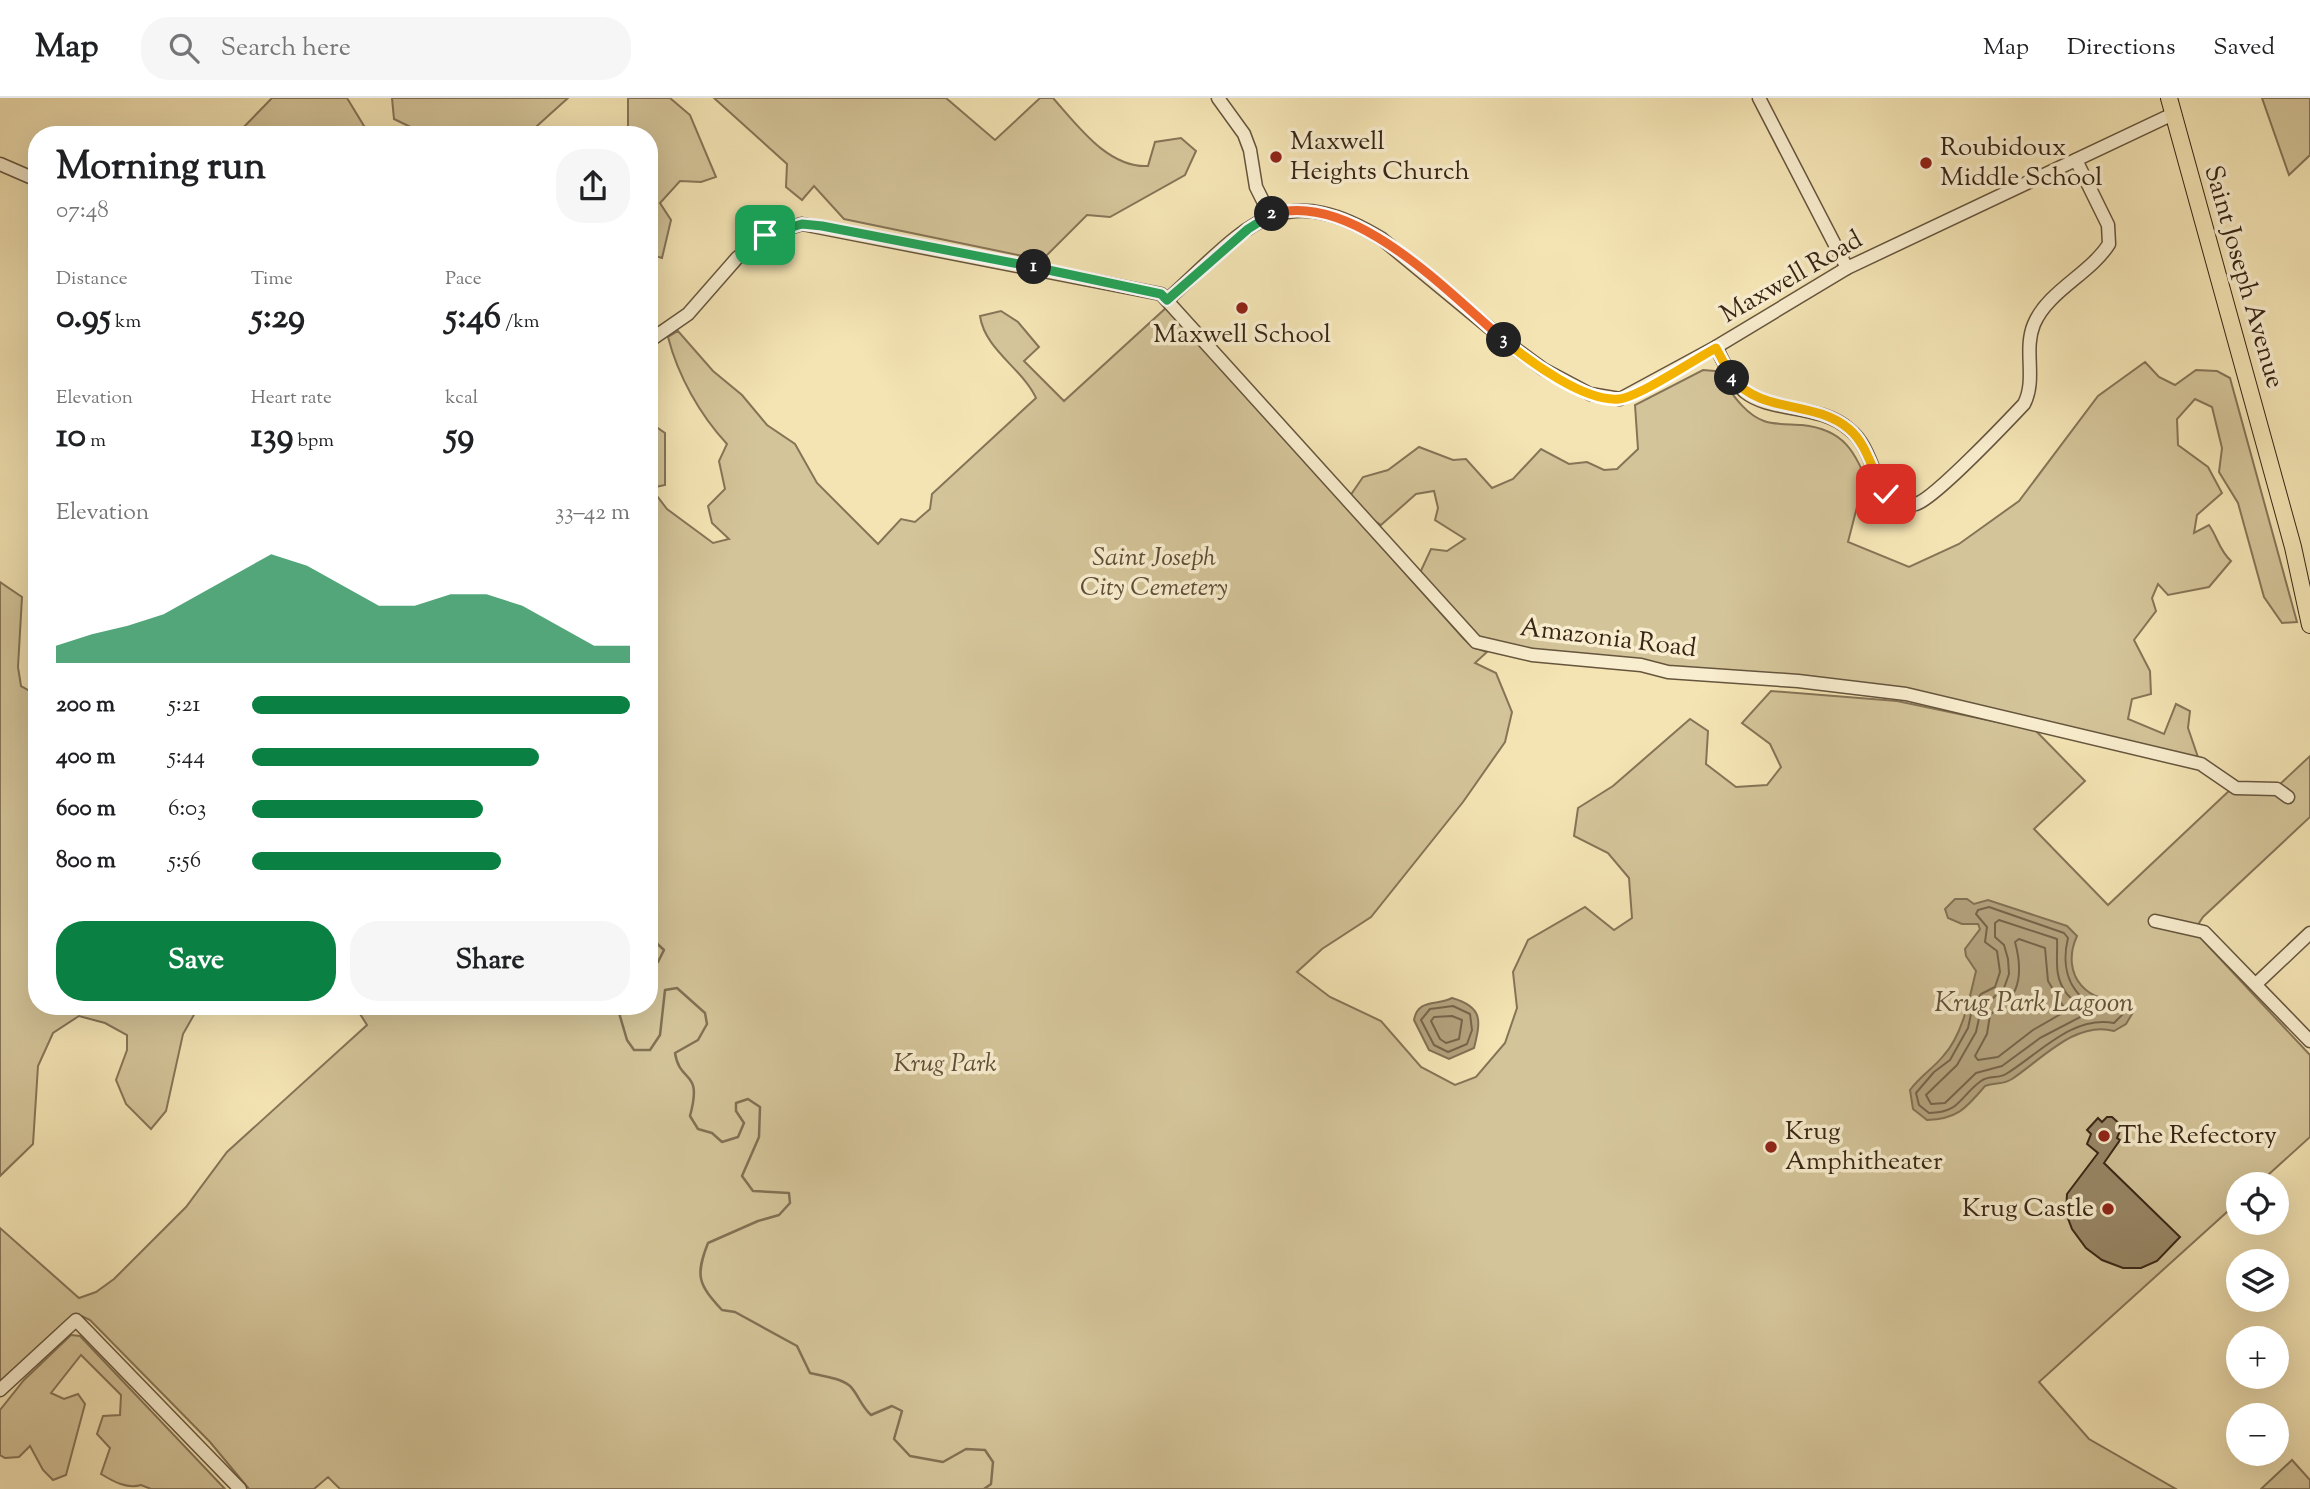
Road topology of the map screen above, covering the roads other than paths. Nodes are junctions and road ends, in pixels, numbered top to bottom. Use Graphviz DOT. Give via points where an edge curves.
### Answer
graph roads {
  1 [pos="1218,98"];
  2 [pos="1759,98"];
  3 [pos="2170,103"];
  4 [pos="2076,160"];
  5 [pos="0,164"];
  6 [pos="28,176"];
  7 [pos="1270,215"];
  8 [pos="1847,268"];
  9 [pos="1167,300"];
  10 [pos="658,335"];
  11 [pos="1716,348"];
  12 [pos="2293,547"];
  13 [pos="2310,587"];
  14 [pos="2310,625"];
  15 [pos="2288,797"];
  16 [pos="2155,921"];
  17 [pos="2310,933"];
  18 [pos="2256,984"];
  19 [pos="2310,1041"];
  20 [pos="0,1390"];
  21 [pos="240,1489"];
  1 -- 7 [label="street" via="1244,134 1256,187"];
  2 -- 8 [label="street"];
  3 -- 4 [label="street, Maxwell Road"];
  3 -- 12 [label="main road, Saint Joseph Avenue"];
  4 -- 8 [label="street, Maxwell Road"];
  4 -- 11 [label="street" via="2108,225 2109,244 2035,321 2029,341 2030,393 2024,404 1916,504 1890,499 1850,430 1826,415 1747,394 1731,377"];
  5 -- 6 [label="street"];
  7 -- 9 [label="street"];
  7 -- 11 [label="street, Maxwell Road" via="1318,211 1359,225 1543,369 1590,394 1630,396"];
  8 -- 11 [label="street, Maxwell Road"];
  9 -- 10 [label="street, Amazonia Road" via="1161,294 1060,272 802,224 765,235 737,258 688,314"];
  9 -- 15 [label="street, Amazonia Road" via="1476,642 1532,655 1668,672 1906,694 2201,764 2236,788 2277,789"];
  12 -- 13 [label="main road, Saint Joseph Avenue"];
  12 -- 14 [label="main road, Saint Joseph Avenue"];
  16 -- 18 [label="street" via="2204,932"];
  17 -- 18 [label="street"];
  18 -- 19 [label="street"];
  20 -- 21 [label="street" via="76,1320"];
}
